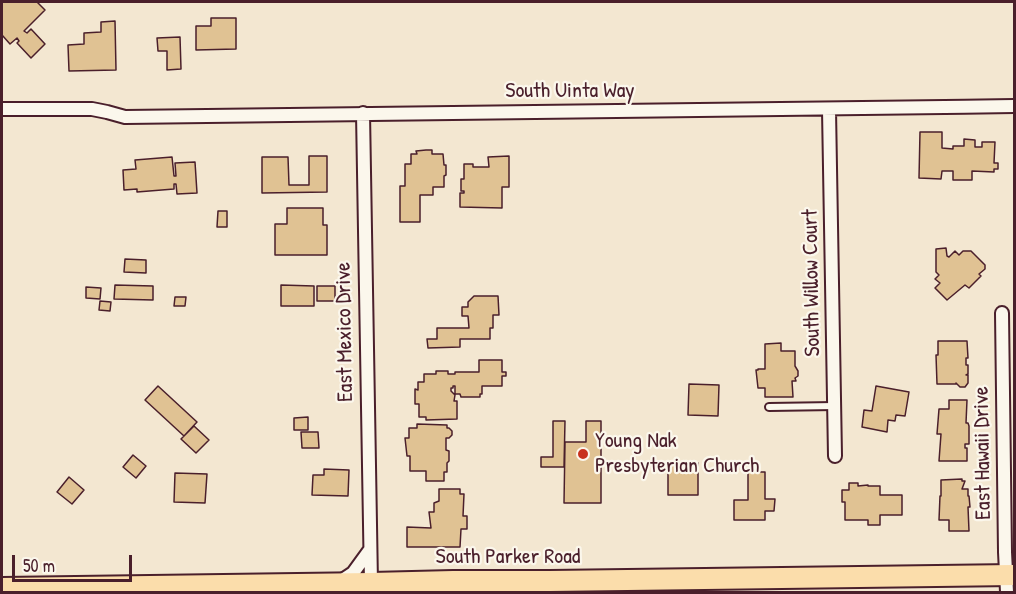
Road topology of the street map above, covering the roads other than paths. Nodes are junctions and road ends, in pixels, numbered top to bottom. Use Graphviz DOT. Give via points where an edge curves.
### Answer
graph roads {
  1 [pos="1014,106"];
  2 [pos="2,109"];
  3 [pos="829,110"];
  4 [pos="363,113"];
  5 [pos="1002,313"];
  6 [pos="835,406"];
  7 [pos="769,407"];
  8 [pos="835,456"];
  9 [pos="370,550"];
  10 [pos="1009,581"];
  11 [pos="417,582"];
  12 [pos="336,584"];
  13 [pos="2,588"];
  14 [pos="369,588"];
  15 [pos="399,592"];
  1 -- 3 [label="street, South Uinta Way"];
  2 -- 4 [label="street, South Uinta Way" via="92,109 125,117"];
  3 -- 4 [label="street, South Uinta Way"];
  3 -- 6 [label="street, South Willow Court"];
  4 -- 9 [label="street, East Mexico Drive"];
  5 -- 10 [label="street, East Hawaii Drive"];
  6 -- 7 [label="lane"];
  6 -- 8 [label="street, South Willow Court"];
  9 -- 12 [label="street" via="353,573"];
  9 -- 14 [label="street, East Mexico Drive"];
  10 -- 11 [label="main road, South Parker Road"];
  11 -- 14 [label="main road, South Parker Road"];
  11 -- 15 [label="main road"];
  12 -- 13 [label="main road, South Parker Road"];
  12 -- 14 [label="main road, South Parker Road"];
}
